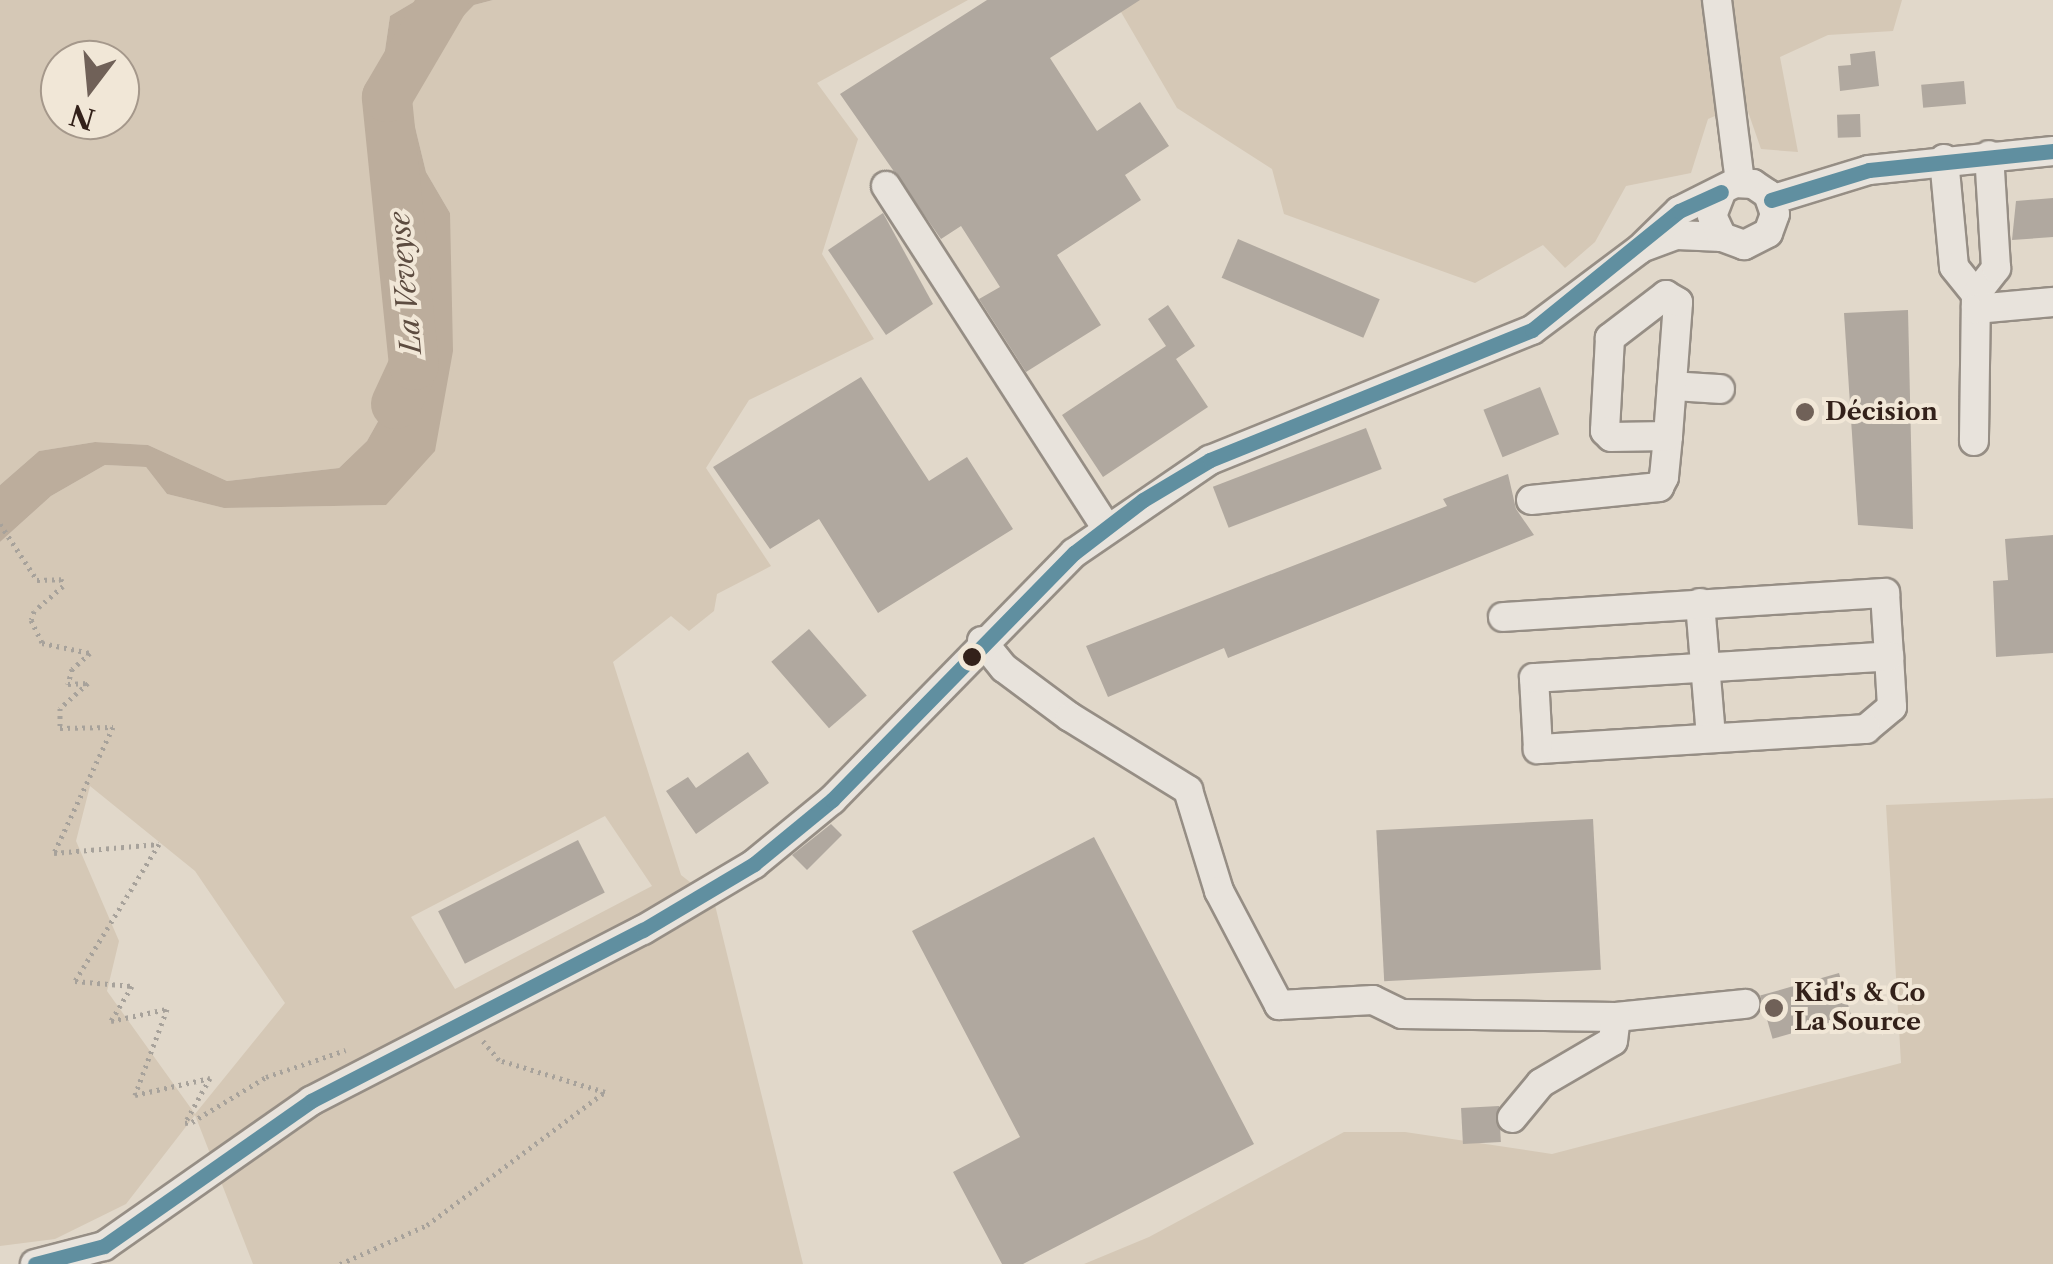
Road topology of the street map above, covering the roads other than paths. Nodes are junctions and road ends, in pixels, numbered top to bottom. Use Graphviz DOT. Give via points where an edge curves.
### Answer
graph roads {
  1 [pos="1717,0"];
  2 [pos="2053,151"];
  3 [pos="1990,154"];
  4 [pos="1944,159"];
  5 [pos="886,186"];
  6 [pos="1730,187"];
  7 [pos="1772,200"];
  8 [pos="1722,236"];
  9 [pos="1640,249"];
  10 [pos="1976,302"];
  11 [pos="2053,302"];
  12 [pos="1672,386"];
  13 [pos="1720,389"];
  14 [pos="1668,436"];
  15 [pos="1974,442"];
  16 [pos="1531,500"];
  17 [pos="1106,528"];
  18 [pos="1700,603"];
  19 [pos="1503,616"];
  20 [pos="982,641"];
  21 [pos="1890,656"];
  22 [pos="1704,666"];
  23 [pos="1711,738"];
  24 [pos="1746,1004"];
  25 [pos="1616,1017"];
  26 [pos="1512,1118"];
  27 [pos="35,1264"];
  1 -- 6 [label="street" via="1734,126"];
  2 -- 3 [label="street"];
  3 -- 4 [label="street"];
  3 -- 10 [label="street" via="1996,268"];
  4 -- 7 [label="street" via="1870,170"];
  4 -- 10 [label="street" via="1954,266"];
  5 -- 17 [label="street"];
  6 -- 7 [label="street" via="1758,186"];
  6 -- 8 [label="street" via="1712,216"];
  6 -- 9 [label="street" via="1678,211"];
  7 -- 8 [label="street" via="1774,220 1763,238 1744,245"];
  8 -- 9 [label="street" via="1677,235"];
  9 -- 17 [label="street" via="1532,330 1210,460"];
  10 -- 11 [label="street"];
  10 -- 15 [label="street"];
  12 -- 13 [label="street"];
  12 -- 14 [label="street"];
  12 -- 14 [label="street" via="1678,302 1666,295 1610,338 1605,431 1611,437"];
  14 -- 16 [label="street" via="1658,487"];
  17 -- 20 [label="street"];
  18 -- 19 [label="street"];
  18 -- 21 [label="street" via="1885,593"];
  18 -- 22 [label="street"];
  20 -- 25 [label="street" via="1004,668 1070,717 1188,790 1220,892 1280,1005 1358,1000 1402,1014"];
  20 -- 27 [label="street" via="832,800 754,864 643,930 310,1101 121,1236 62,1261"];
  21 -- 22 [label="street"];
  21 -- 23 [label="street" via="1892,707 1866,729"];
  22 -- 23 [label="street"];
  22 -- 23 [label="street" via="1534,678 1538,749"];
  24 -- 25 [label="street"];
  25 -- 26 [label="street" via="1612,1041 1541,1083"];
}
